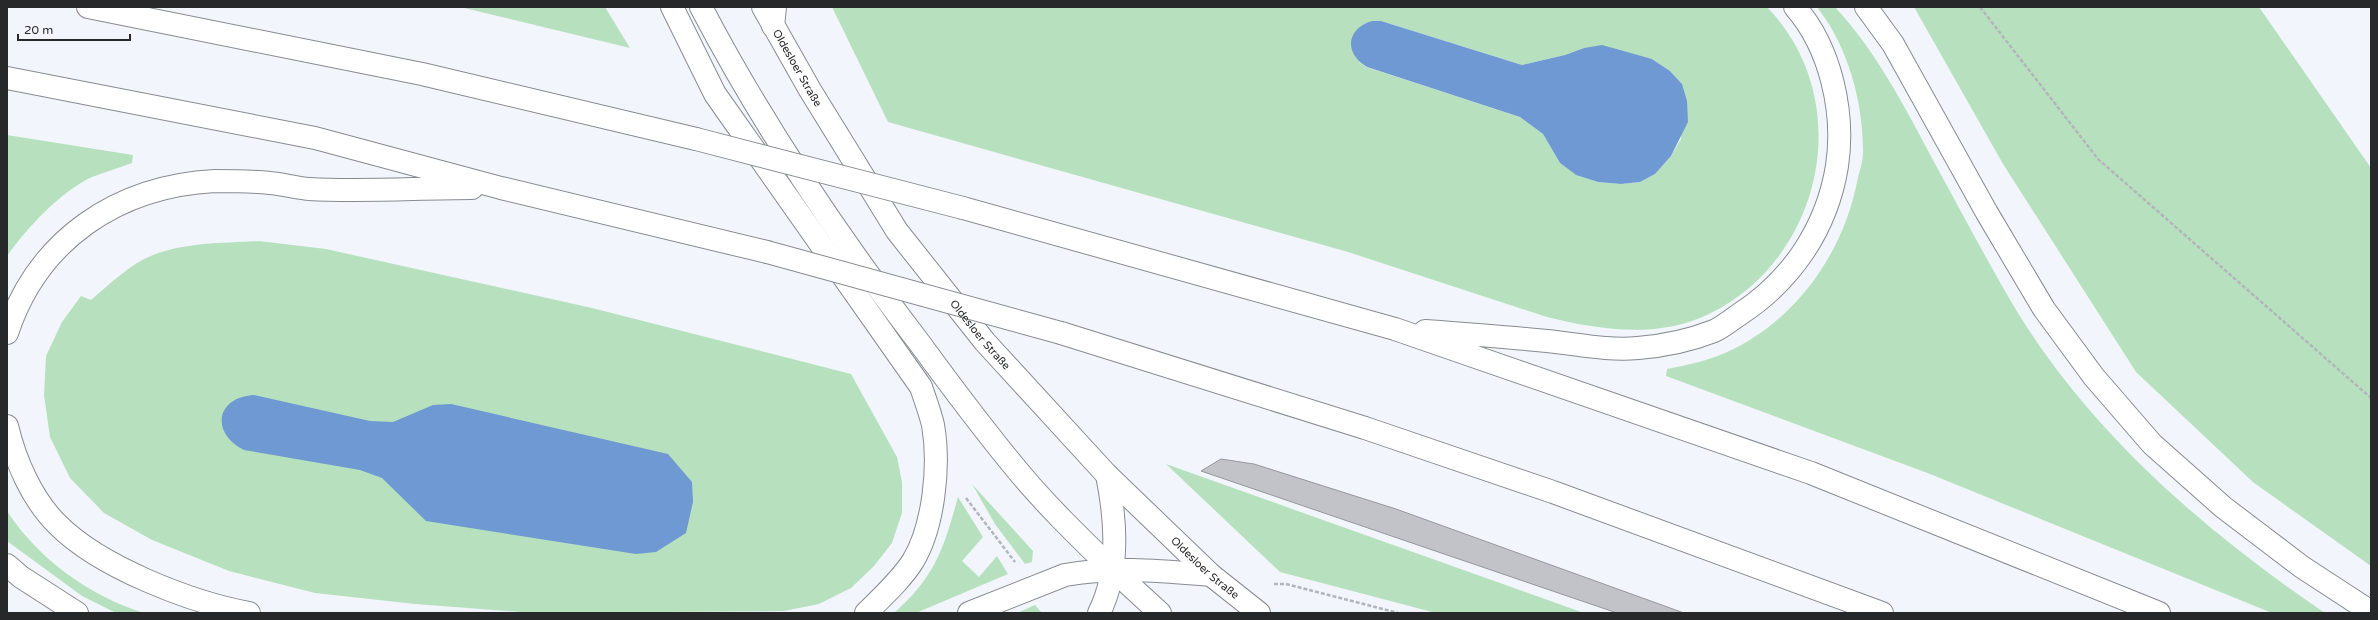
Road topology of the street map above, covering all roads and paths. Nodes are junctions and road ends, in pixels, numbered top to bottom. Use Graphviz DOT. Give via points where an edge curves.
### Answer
graph roads {
  1 [pos="88,7"];
  2 [pos="672,7"];
  3 [pos="701,7"];
  4 [pos="763,7"];
  5 [pos="1795,7"];
  6 [pos="1866,7"];
  7 [pos="1980,7"];
  8 [pos="774,17"];
  9 [pos="7,78"];
  10 [pos="501,188"];
  11 [pos="1395,329"];
  12 [pos="7,333"];
  13 [pos="2371,398"];
  14 [pos="7,426"];
  15 [pos="1107,475"];
  16 [pos="961,492"];
  17 [pos="7,564"];
  18 [pos="1017,564"];
  19 [pos="1112,570"];
  20 [pos="1218,580"];
  21 [pos="2371,612"];
  22 [pos="77,613"];
  23 [pos="249,613"];
  24 [pos="866,613"];
  25 [pos="969,613"];
  26 [pos="1099,613"];
  27 [pos="1160,613"];
  28 [pos="1259,613"];
  29 [pos="1398,613"];
  30 [pos="1882,613"];
  31 [pos="2159,613"];
  1 -- 11 [label="main road, bridge" via="422,74 696,139 963,208"];
  2 -- 24 [label="main road" via="715,94 921,387 933,425 931,519 912,561"];
  3 -- 19 [label="main road" via="736,75 838,233 894,310 1013,466"];
  4 -- 8 [label="main road, Oldesloer Straße"];
  5 -- 11 [label="main road" via="1823,53 1835,92 1839,128 1838,158 1833,191 1820,224 1785,278 1755,304 1715,330 1675,342 1637,348 1592,347"];
  6 -- 21 [label="main road" via="1893,44 2044,309 2094,378 2152,444 2223,507 2302,567"];
  7 -- 13 [label="path" via="2098,159"];
  8 -- 15 [label="main road, Oldesloer Straße" via="897,231 985,342"];
  9 -- 10 [label="main road" via="315,138"];
  10 -- 12 [label="main road" via="308,189 234,181 187,184 155,191 125,201 68,236 46,259 30,284 14,312"];
  10 -- 30 [label="main road, bridge" via="767,252 1061,333 1365,428 1546,489"];
  11 -- 31 [label="main road" via="1811,472"];
  14 -- 23 [label="main road" via="11,444 38,500 57,524 75,540 112,564 192,598"];
  15 -- 19 [label="main road" via="1113,526"];
  15 -- 20 [label="main road, Oldesloer Straße"];
  16 -- 18 [label="path"];
  17 -- 22 [label="main road" via="21,577"];
  19 -- 20 [label="main road" via="1146,569"];
  19 -- 25 [label="main road" via="1065,575"];
  19 -- 26 [label="main road"];
  19 -- 27 [label="main road"];
  20 -- 28 [label="main road, Oldesloer Straße"];
  20 -- 29 [label="path" via="1286,584"];
}
